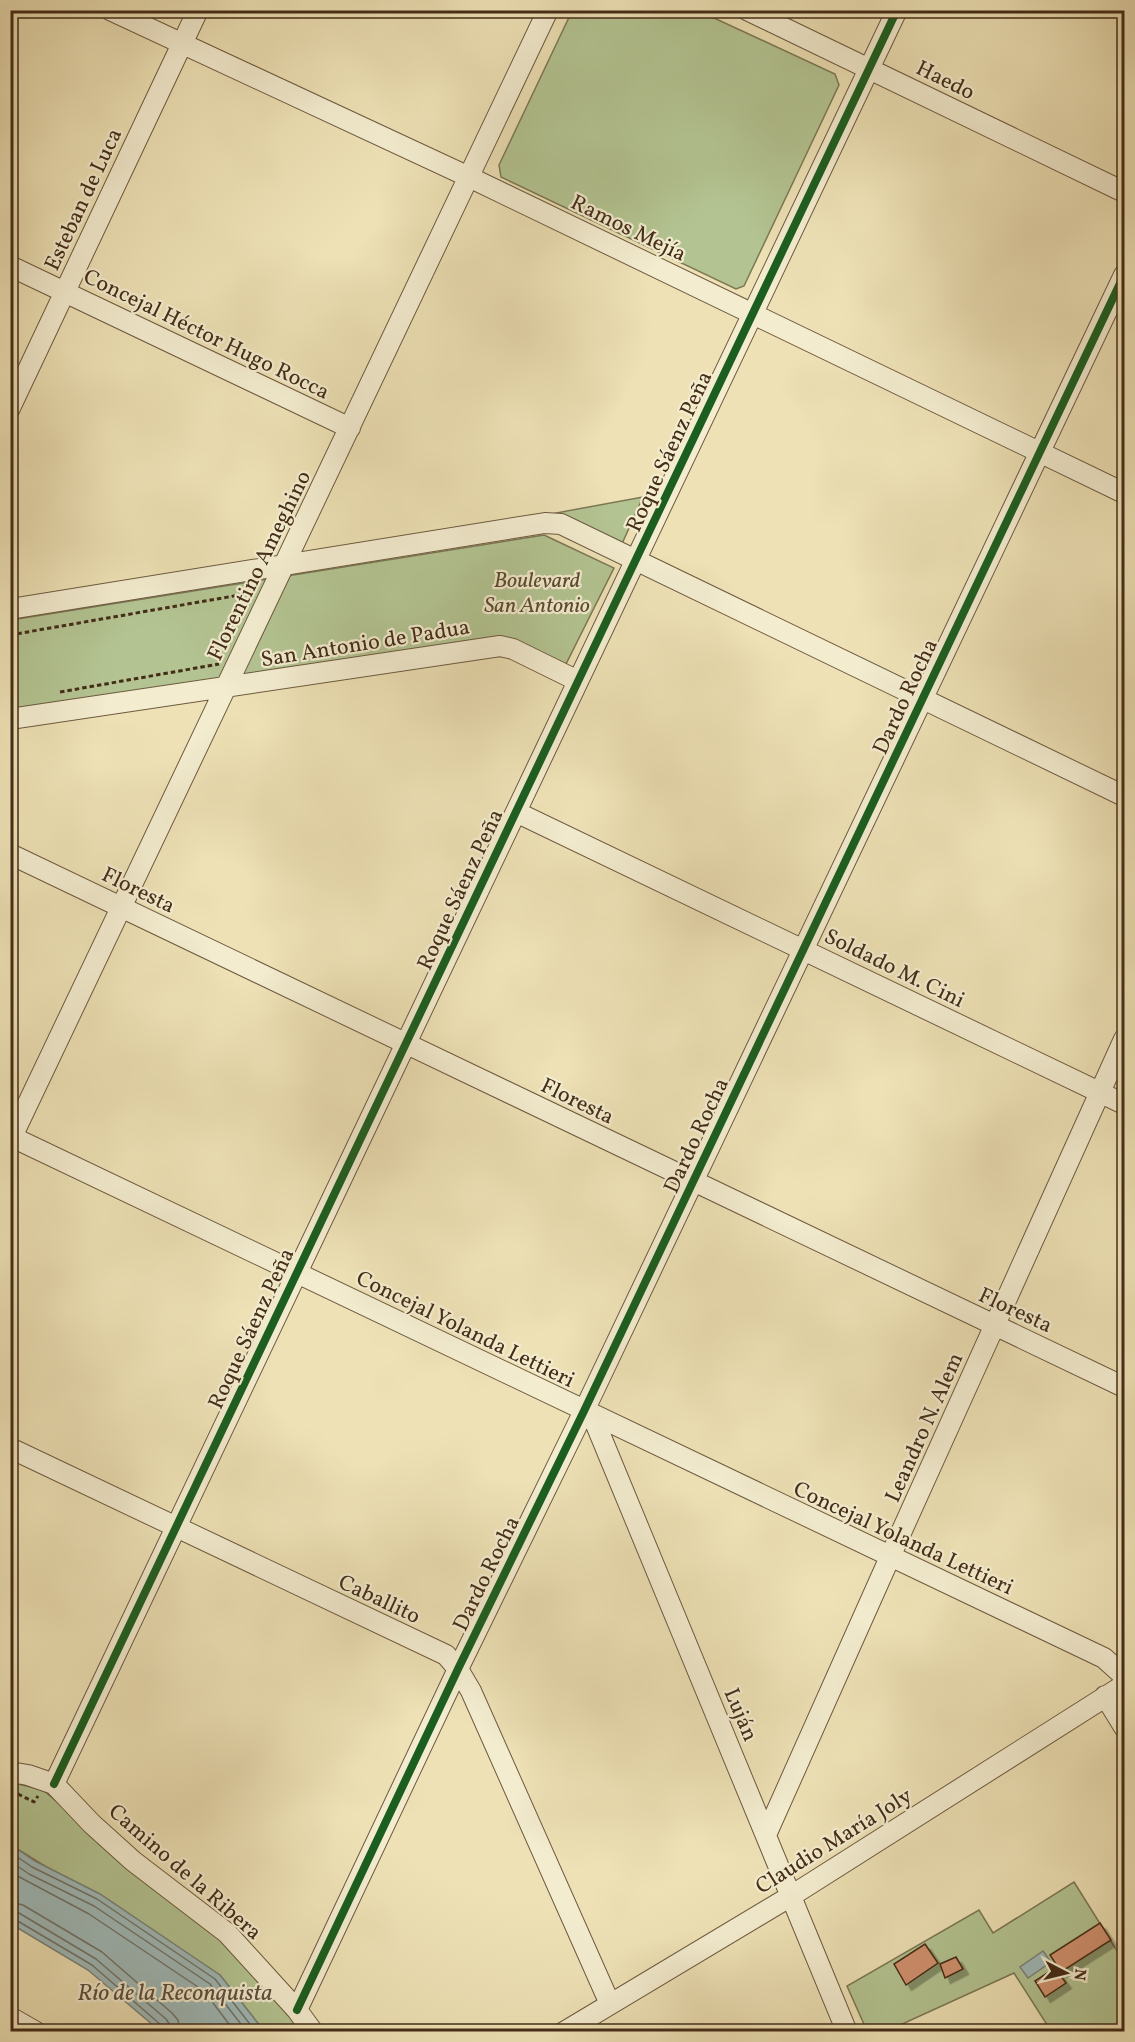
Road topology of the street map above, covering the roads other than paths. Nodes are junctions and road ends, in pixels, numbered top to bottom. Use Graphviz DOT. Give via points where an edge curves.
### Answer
graph roads {
  1 [pos="110,10"];
  2 [pos="198,10"];
  3 [pos="549,10"];
  4 [pos="747,10"];
  5 [pos="897,10"];
  6 [pos="182,44"];
  7 [pos="869,69"];
  8 [pos="469,177"];
  9 [pos="1125,192"];
  10 [pos="10,266"];
  11 [pos="1125,275"];
  12 [pos="65,291"];
  13 [pos="753,314"];
  14 [pos="10,408"];
  15 [pos="350,428"];
  16 [pos="1041,451"];
  17 [pos="1125,493"];
  18 [pos="635,561"];
  19 [pos="286,563"];
  20 [pos="10,609"];
  21 [pos="578,681"];
  22 [pos="225,688"];
  23 [pos="922,699"];
  24 [pos="10,719"];
  25 [pos="1125,796"];
  26 [pos="516,812"];
  27 [pos="10,854"];
  28 [pos="122,907"];
  29 [pos="803,950"];
  30 [pos="1125,1039"];
  31 [pos="406,1044"];
  32 [pos="1100,1092"];
  33 [pos="1125,1104"];
  34 [pos="11,1138"];
  35 [pos="693,1181"];
  36 [pos="296,1273"];
  37 [pos="994,1326"];
  38 [pos="1125,1388"];
  39 [pos="588,1413"];
  40 [pos="10,1448"];
  41 [pos="176,1527"];
  42 [pos="890,1557"];
  43 [pos="458,1669"];
  44 [pos="1125,1676"];
  45 [pos="1125,1685"];
  46 [pos="1105,1696"];
  47 [pos="1125,1727"];
  48 [pos="10,1772"];
  49 [pos="54,1784"];
  50 [pos="766,1835"];
  51 [pos="791,1896"];
  52 [pos="610,2004"];
  53 [pos="297,2010"];
  54 [pos="10,2017"];
  55 [pos="36,2031"];
  56 [pos="313,2031"];
  57 [pos="564,2031"];
  58 [pos="847,2031"];
  1 -- 6 [label="street, Ramos Mejía"];
  2 -- 6 [label="street, Esteban de Luca"];
  3 -- 8 [label="street, Florentino Ameghino"];
  4 -- 7 [label="street, Haedo"];
  5 -- 7 [label="street, Roque Sáenz Peña"];
  6 -- 8 [label="street, Ramos Mejía"];
  6 -- 12 [label="street, Esteban de Luca"];
  7 -- 9 [label="street, Haedo"];
  7 -- 13 [label="street, Roque Sáenz Peña"];
  8 -- 13 [label="street, Ramos Mejía"];
  8 -- 15 [label="street, Florentino Ameghino"];
  10 -- 12 [label="street, Concejal Héctor Hugo Rocca"];
  11 -- 16 [label="street, Dardo Rocha"];
  12 -- 14 [label="street, Esteban de Luca"];
  12 -- 15 [label="street, Concejal Héctor Hugo Rocca"];
  13 -- 16 [label="street, Ramos Mejía"];
  13 -- 18 [label="street, Roque Sáenz Peña"];
  15 -- 19 [label="street, Florentino Ameghino"];
  16 -- 17 [label="street, Ramos Mejía"];
  16 -- 23 [label="street, Dardo Rocha"];
  18 -- 19 [label="street" via="561,524 545,523"];
  18 -- 21 [label="street, Roque Sáenz Peña"];
  18 -- 23 [label="street"];
  19 -- 20 [label="street"];
  19 -- 22 [label="street, Florentino Ameghino"];
  21 -- 22 [label="street, San Antonio de Padua" via="500,646"];
  21 -- 26 [label="street, Roque Sáenz Peña"];
  22 -- 24 [label="street, San Antonio de Padua"];
  22 -- 28 [label="street, Florentino Ameghino"];
  23 -- 25 [label="street"];
  23 -- 29 [label="street, Dardo Rocha"];
  26 -- 29 [label="street, Soldado M. Cini"];
  26 -- 31 [label="street, Roque Sáenz Peña"];
  27 -- 28 [label="street, Floresta"];
  28 -- 31 [label="street, Floresta"];
  28 -- 34 [label="street, Florentino Ameghino"];
  29 -- 32 [label="street, Soldado M. Cini"];
  29 -- 35 [label="street, Dardo Rocha"];
  30 -- 32 [label="street, Leandro N. Alem"];
  31 -- 35 [label="street, Floresta"];
  31 -- 36 [label="street, Roque Sáenz Peña"];
  32 -- 33 [label="street, Soldado M. Cini"];
  32 -- 37 [label="street, Leandro N. Alem"];
  34 -- 36 [label="street, Concejal Yolanda Lettieri"];
  35 -- 37 [label="street, Floresta"];
  35 -- 39 [label="street, Dardo Rocha"];
  36 -- 39 [label="street, Concejal Yolanda Lettieri"];
  36 -- 41 [label="street, Roque Sáenz Peña"];
  37 -- 38 [label="street, Floresta"];
  37 -- 42 [label="street, Leandro N. Alem"];
  39 -- 42 [label="street, Concejal Yolanda Lettieri"];
  39 -- 43 [label="street, Dardo Rocha"];
  39 -- 50 [label="street, Luján"];
  40 -- 41 [label="street, Caballito"];
  41 -- 43 [label="street, Caballito" via="446,1656"];
  41 -- 49 [label="street, Roque Sáenz Peña"];
  42 -- 44 [label="street, Concejal Yolanda Lettieri" via="1104,1658"];
  42 -- 50 [label="street, Leandro N. Alem"];
  43 -- 52 [label="street, Caballito"];
  43 -- 53 [label="street, Dardo Rocha"];
  45 -- 46 [label="street, Claudio María Joly"];
  46 -- 47 [label="street"];
  46 -- 51 [label="street, Claudio María Joly"];
  48 -- 49 [label="street, Camino de la Ribera"];
  49 -- 53 [label="street, Camino de la Ribera" via="133,1862 227,1933"];
  50 -- 51 [label="street, Luján"];
  51 -- 52 [label="street, Claudio María Joly"];
  51 -- 58 [label="street, Luján"];
  52 -- 57 [label="street, Claudio María Joly"];
  53 -- 56 [label="street, Camino de la Ribera"];
  54 -- 55 [label="street"];
}
